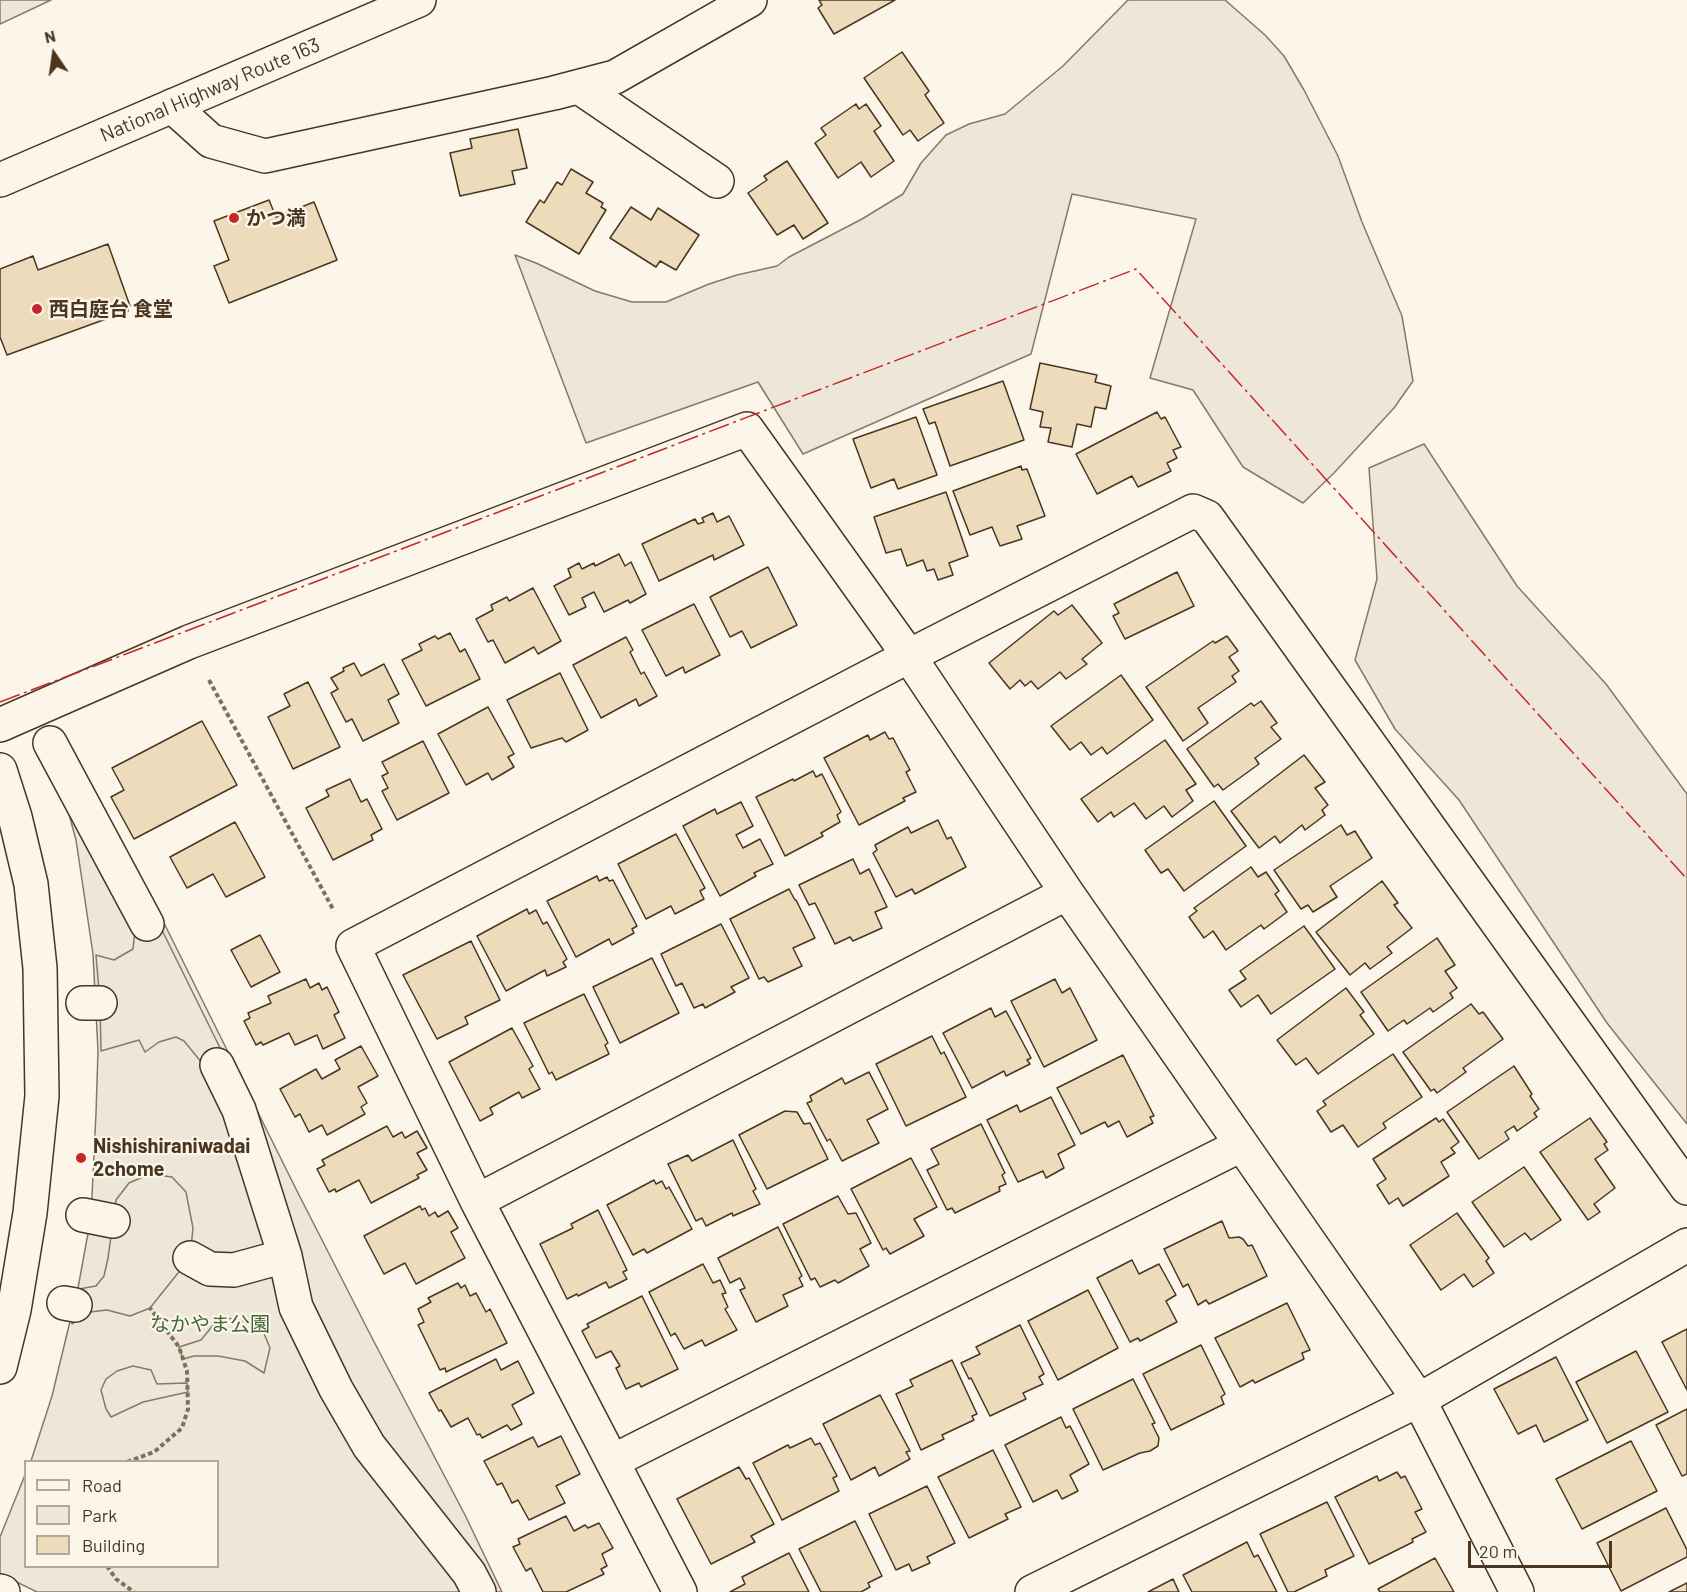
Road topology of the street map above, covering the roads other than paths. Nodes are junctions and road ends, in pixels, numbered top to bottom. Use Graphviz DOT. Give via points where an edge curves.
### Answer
graph roads {
  1 [pos="419,0"];
  2 [pos="750,0"];
  3 [pos="579,87"];
  4 [pos="172,106"];
  5 [pos="0,180"];
  6 [pos="717,181"];
  7 [pos="909,656"];
  8 [pos="0,724"];
  9 [pos="50,743"];
  10 [pos="0,770"];
  11 [pos="1067,893"];
  12 [pos="147,924"];
  13 [pos="218,1065"];
  14 [pos="1241,1145"];
  15 [pos="1687,1188"];
  16 [pos="477,1201"];
  17 [pos="1687,1245"];
  18 [pos="285,1256"];
  19 [pos="190,1257"];
  20 [pos="0,1367"];
  21 [pos="1419,1400"];
  22 [pos="613,1461"];
  23 [pos="479,1592"];
  24 [pos="680,1592"];
  25 [pos="1032,1592"];
  26 [pos="1517,1592"];
  1 -- 4 [label="main road, National Highway Route 163"];
  2 -- 3 [label="main road" via="615,77"];
  3 -- 4 [label="main road" via="265,156 211,141"];
  3 -- 6 [label="main road"];
  4 -- 5 [label="main road, National Highway Route 163"];
  7 -- 8 [label="main road" via="747,429 189,642"];
  7 -- 11 [label="main road"];
  7 -- 15 [label="main road" via="1193,511 1207,517"];
  7 -- 16 [label="main road" via="353,946"];
  9 -- 12 [label="main road"];
  10 -- 20 [label="main road" via="31,884 40,968 42,1096 30,1213"];
  11 -- 14 [label="main road"];
  11 -- 16 [label="main road"];
  13 -- 18 [label="main road" via="239,1110"];
  14 -- 21 [label="main road"];
  14 -- 22 [label="main road"];
  16 -- 22 [label="main road"];
  17 -- 21 [label="main road"];
  18 -- 19 [label="main road" via="234,1270 210,1269"];
  18 -- 23 [label="main road" via="296,1307 336,1389 369,1446 469,1573"];
  21 -- 25 [label="main road"];
  21 -- 26 [label="main road"];
  22 -- 24 [label="main road"];
}
